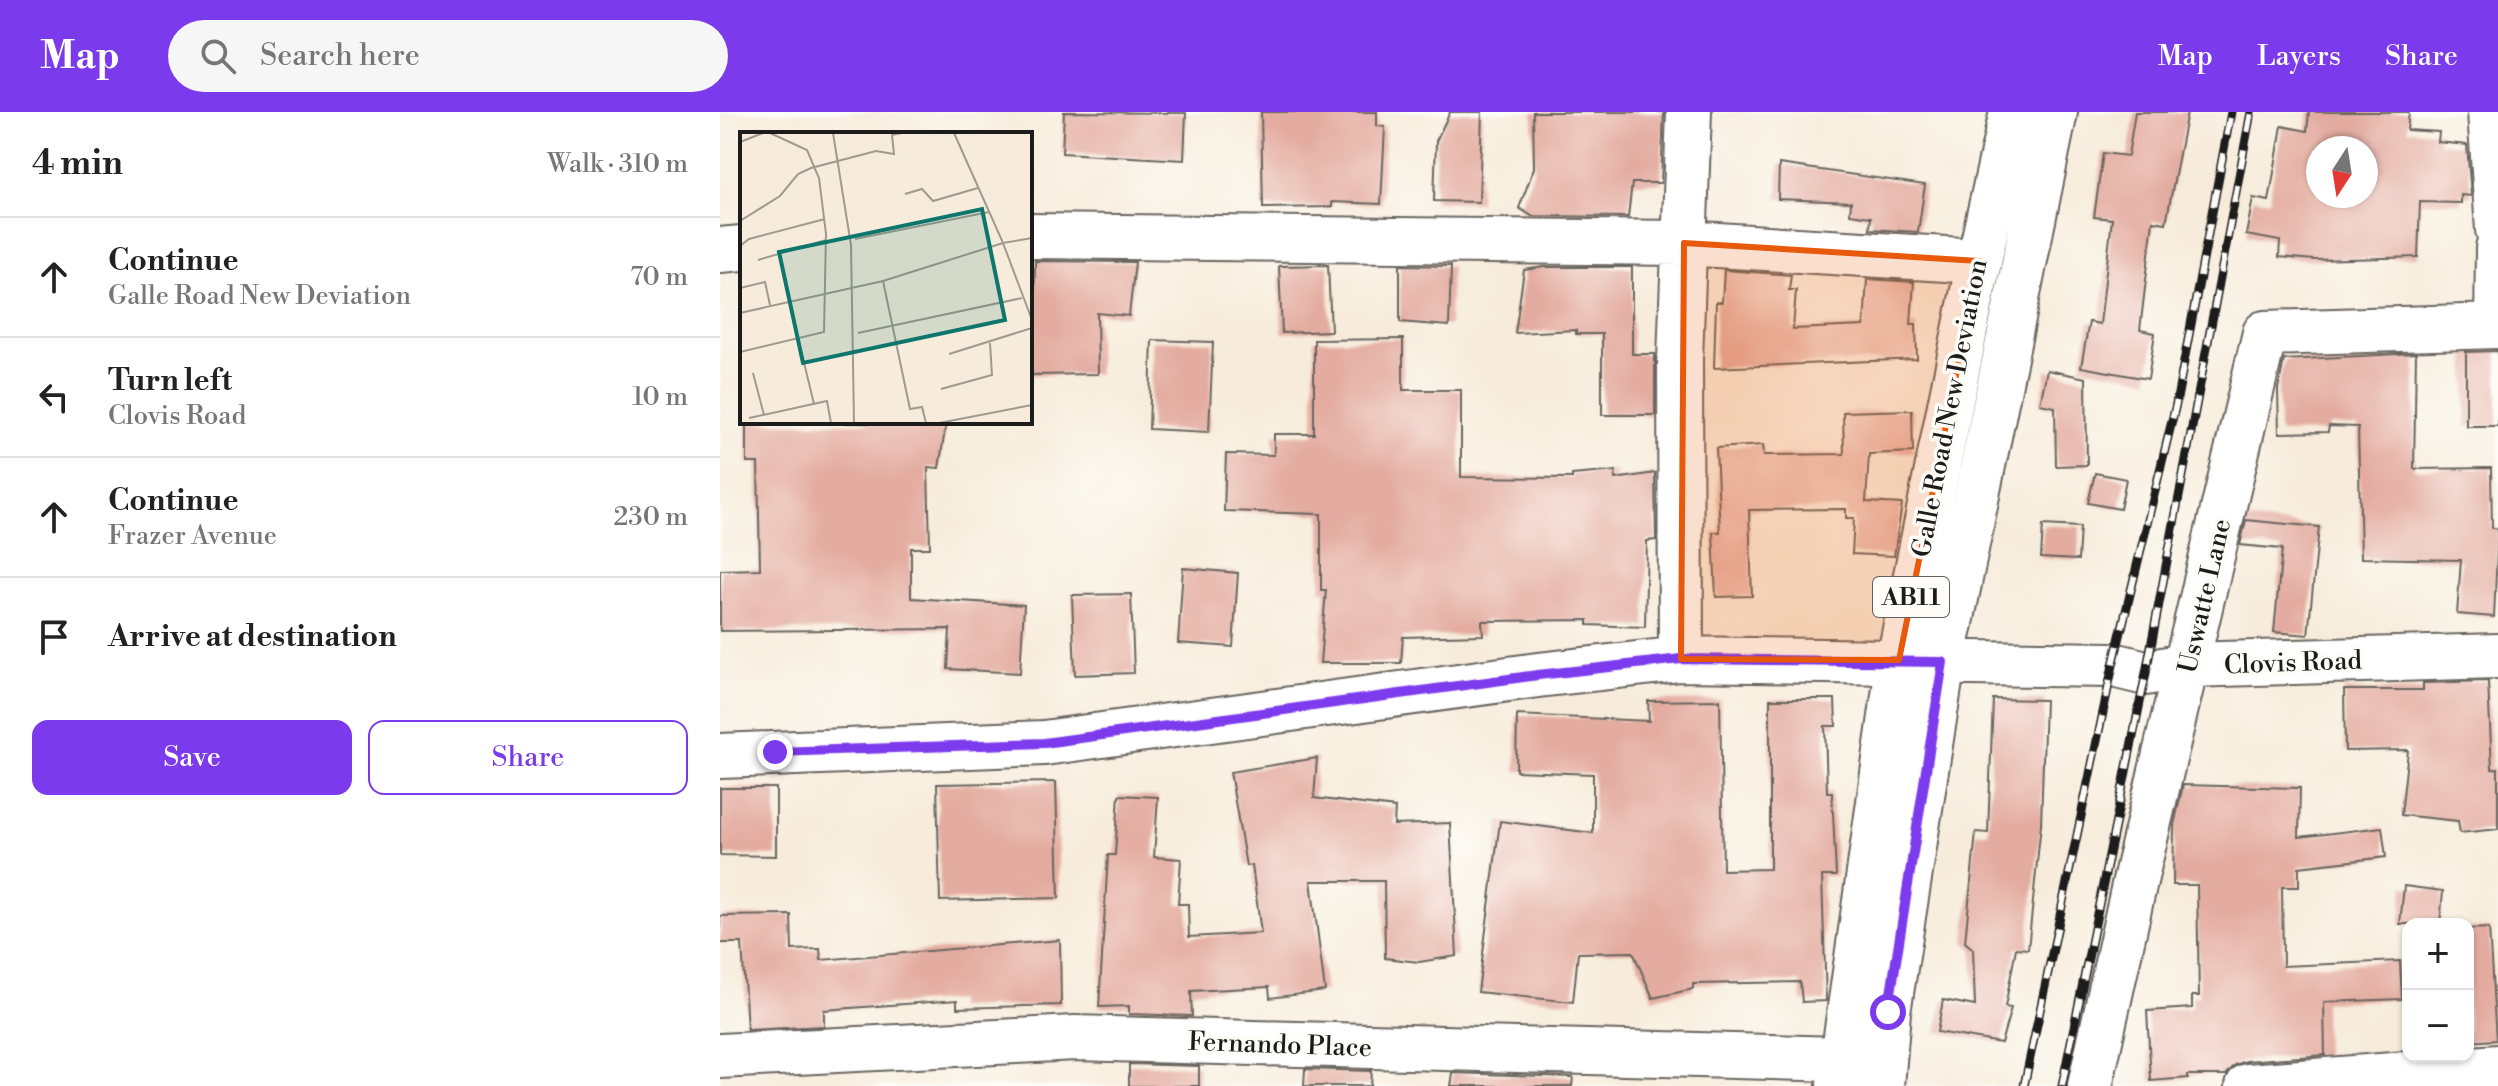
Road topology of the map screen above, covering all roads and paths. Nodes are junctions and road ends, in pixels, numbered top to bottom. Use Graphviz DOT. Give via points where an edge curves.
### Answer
graph roads {
  1 [pos="1689,112"];
  2 [pos="2012,112"];
  3 [pos="2055,112"];
  4 [pos="2490,112"];
  5 [pos="2498,230"];
  6 [pos="1032,236"];
  7 [pos="1684,243"];
  8 [pos="740,248"];
  9 [pos="2498,248"];
  10 [pos="720,250"];
  11 [pos="1979,261"];
  12 [pos="2497,326"];
  13 [pos="2498,656"];
  14 [pos="1681,659"];
  15 [pos="1899,660"];
  16 [pos="1943,662"];
  17 [pos="2188,665"];
  18 [pos="720,756"];
  19 [pos="720,1056"];
  20 [pos="2498,1067"];
  21 [pos="1840,1072"];
  22 [pos="1882,1086"];
  23 [pos="2090,1086"];
  24 [pos="2248,1086"];
  1 -- 7 [label="street"];
  2 -- 11 [label="street, Galle Road New Deviation / AB11"];
  3 -- 16 [label="street, Galle Road New Deviation / AB11"];
  4 -- 5 [label="street"];
  6 -- 7 [label="street"];
  7 -- 11 [label="street"];
  7 -- 14 [label="street"];
  8 -- 10 [label="street"];
  9 -- 12 [label="street"];
  11 -- 15 [label="street, Galle Road New Deviation / AB11"];
  12 -- 17 [label="street, Uswatte Lane" via="2265,333"];
  13 -- 17 [label="street, Clovis Road"];
  14 -- 15 [label="street, Clovis Road"];
  14 -- 18 [label="street, Clovis Road" via="1044,743"];
  15 -- 16 [label="street, Clovis Road"];
  15 -- 21 [label="street, Galle Road New Deviation / AB11"];
  16 -- 17 [label="street, Clovis Road" via="2113,665 2146,673"];
  16 -- 22 [label="street, Galle Road New Deviation / AB11" via="1888,1012"];
  17 -- 23 [label="street, Uswatte Lane"];
  19 -- 21 [label="street, Fernando Place" via="1075,1038"];
  20 -- 24 [label="street"];
}
